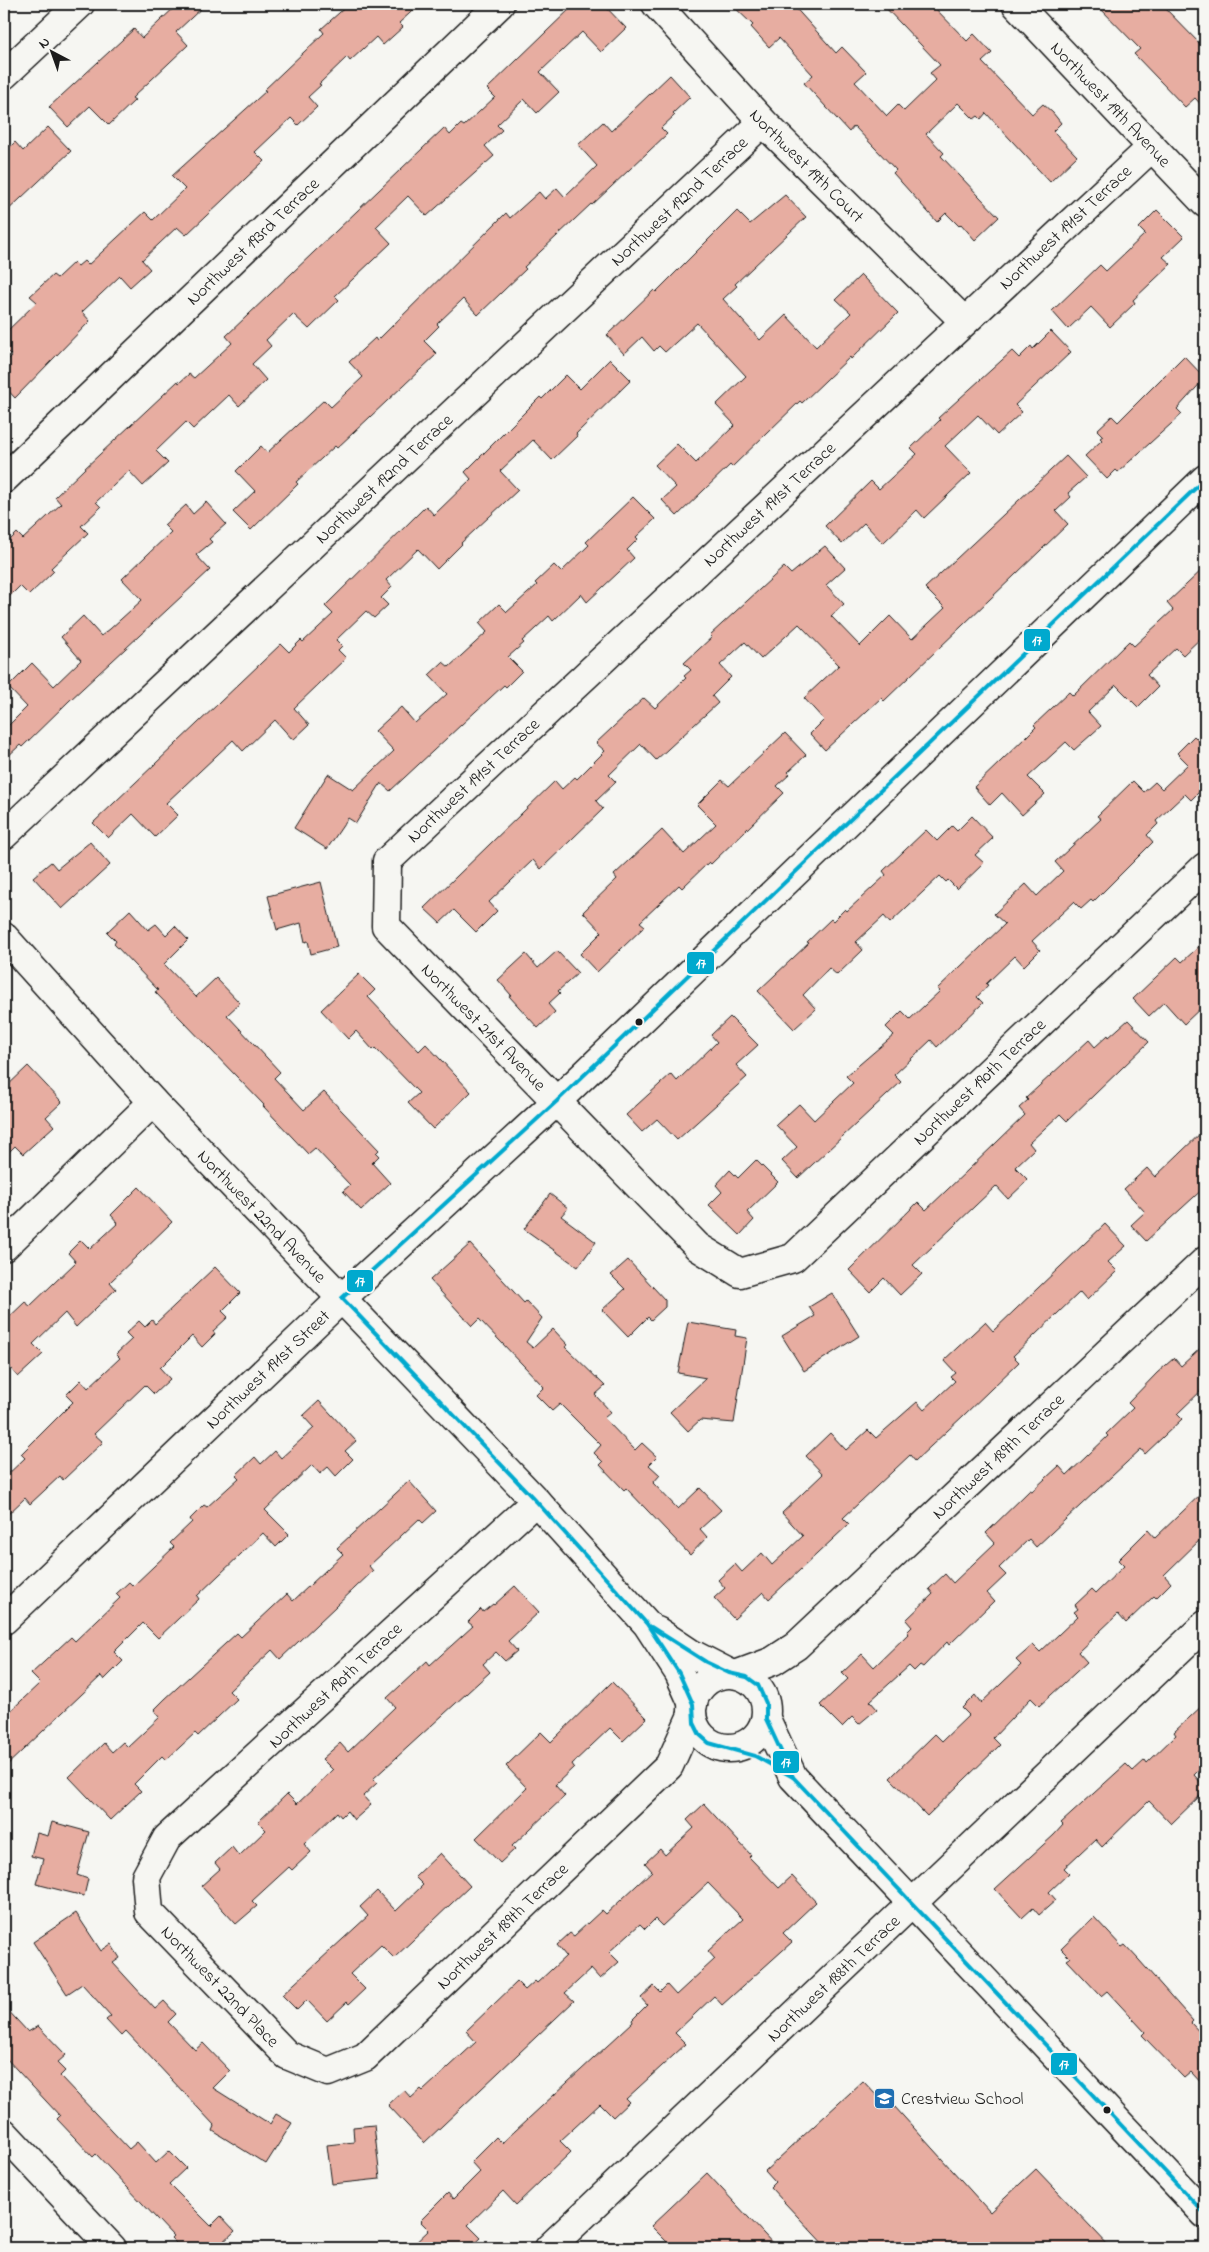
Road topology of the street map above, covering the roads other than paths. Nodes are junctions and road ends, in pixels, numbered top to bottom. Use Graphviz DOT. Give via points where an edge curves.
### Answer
graph roads {
  1 [pos="80,4"];
  2 [pos="500,4"];
  3 [pos="656,4"];
  4 [pos="1016,4"];
  5 [pos="4,76"];
  6 [pos="763,122"];
  7 [pos="1152,147"];
  8 [pos="1205,203"];
  9 [pos="964,321"];
  10 [pos="4,479"];
  11 [pos="1205,479"];
  12 [pos="4,835"];
  13 [pos="387,861"];
  14 [pos="1205,867"];
  15 [pos="4,936"];
  16 [pos="557,1101"];
  17 [pos="153,1102"];
  18 [pos="4,1247"];
  19 [pos="1205,1262"];
  20 [pos="740,1273"];
  21 [pos="342,1298"];
  22 [pos="536,1501"];
  23 [pos="4,1620"];
  24 [pos="647,1624"];
  25 [pos="1205,1625"];
  26 [pos="792,1650"];
  27 [pos="734,1674"];
  28 [pos="692,1709"];
  29 [pos="766,1711"];
  30 [pos="728,1748"];
  31 [pos="669,1766"];
  32 [pos="793,1777"];
  33 [pos="146,1877"];
  34 [pos="913,1903"];
  35 [pos="328,2072"];
  36 [pos="4,2133"];
  37 [pos="1205,2214"];
  38 [pos="112,2248"];
  39 [pos="549,2248"];
  1 -- 5 [label="street"];
  2 -- 10 [label="street, Northwest 193rd Terrace"];
  3 -- 6 [label="street, Northwest 19th Court"];
  4 -- 7 [label="street, Northwest 19th Avenue"];
  6 -- 9 [label="street, Northwest 19th Court"];
  6 -- 12 [label="street, Northwest 192nd Terrace"];
  7 -- 8 [label="street, Northwest 19th Avenue"];
  7 -- 9 [label="street, Northwest 191st Terrace"];
  9 -- 13 [label="street, Northwest 191st Terrace"];
  11 -- 16 [label="street, Northwest 191st Street"];
  13 -- 16 [label="street, Northwest 21st Avenue" via="386,926"];
  14 -- 20 [label="street, Northwest 190th Terrace" via="793,1258"];
  15 -- 17 [label="street, Northwest 22nd Avenue"];
  16 -- 20 [label="street, Northwest 21st Avenue" via="698,1247"];
  16 -- 21 [label="street, Northwest 191st Street"];
  17 -- 18 [label="street"];
  17 -- 21 [label="street, Northwest 22nd Avenue"];
  19 -- 26 [label="street, Northwest 189th Terrace"];
  21 -- 22 [label="street, Northwest 22nd Avenue"];
  21 -- 23 [label="street, Northwest 191st Street"];
  22 -- 24 [label="street, Northwest 22nd Avenue"];
  22 -- 33 [label="street, Northwest 190th Terrace" via="167,1838"];
  24 -- 27 [label="street, Northwest 22nd Avenue" via="690,1653"];
  24 -- 28 [label="street, Northwest 22nd Avenue" via="678,1673"];
  25 -- 34 [label="street, Northwest 188th Terrace"];
  26 -- 27 [label="street, Northwest 189th Terrace" via="765,1665"];
  26 -- 29 [label="street, Northwest 189th Terrace"];
  27 -- 28 [label="street" via="710,1678 700,1686"];
  27 -- 29 [label="street" via="747,1677 758,1686"];
  28 -- 30 [label="street" via="700,1735 709,1743"];
  28 -- 31 [label="street, Northwest 189th Terrace"];
  29 -- 30 [label="street" via="762,1730 754,1739 744,1746"];
  29 -- 32 [label="street"];
  30 -- 31 [label="street, Northwest 189th Terrace"];
  30 -- 32 [label="street" via="754,1756"];
  31 -- 35 [label="street, Northwest 189th Terrace" via="365,2057"];
  32 -- 34 [label="street"];
  33 -- 35 [label="street, Northwest 22nd Place" via="149,1912 287,2054"];
  34 -- 37 [label="street"];
  34 -- 39 [label="street, Northwest 188th Terrace"];
  36 -- 38 [label="street"];
}
